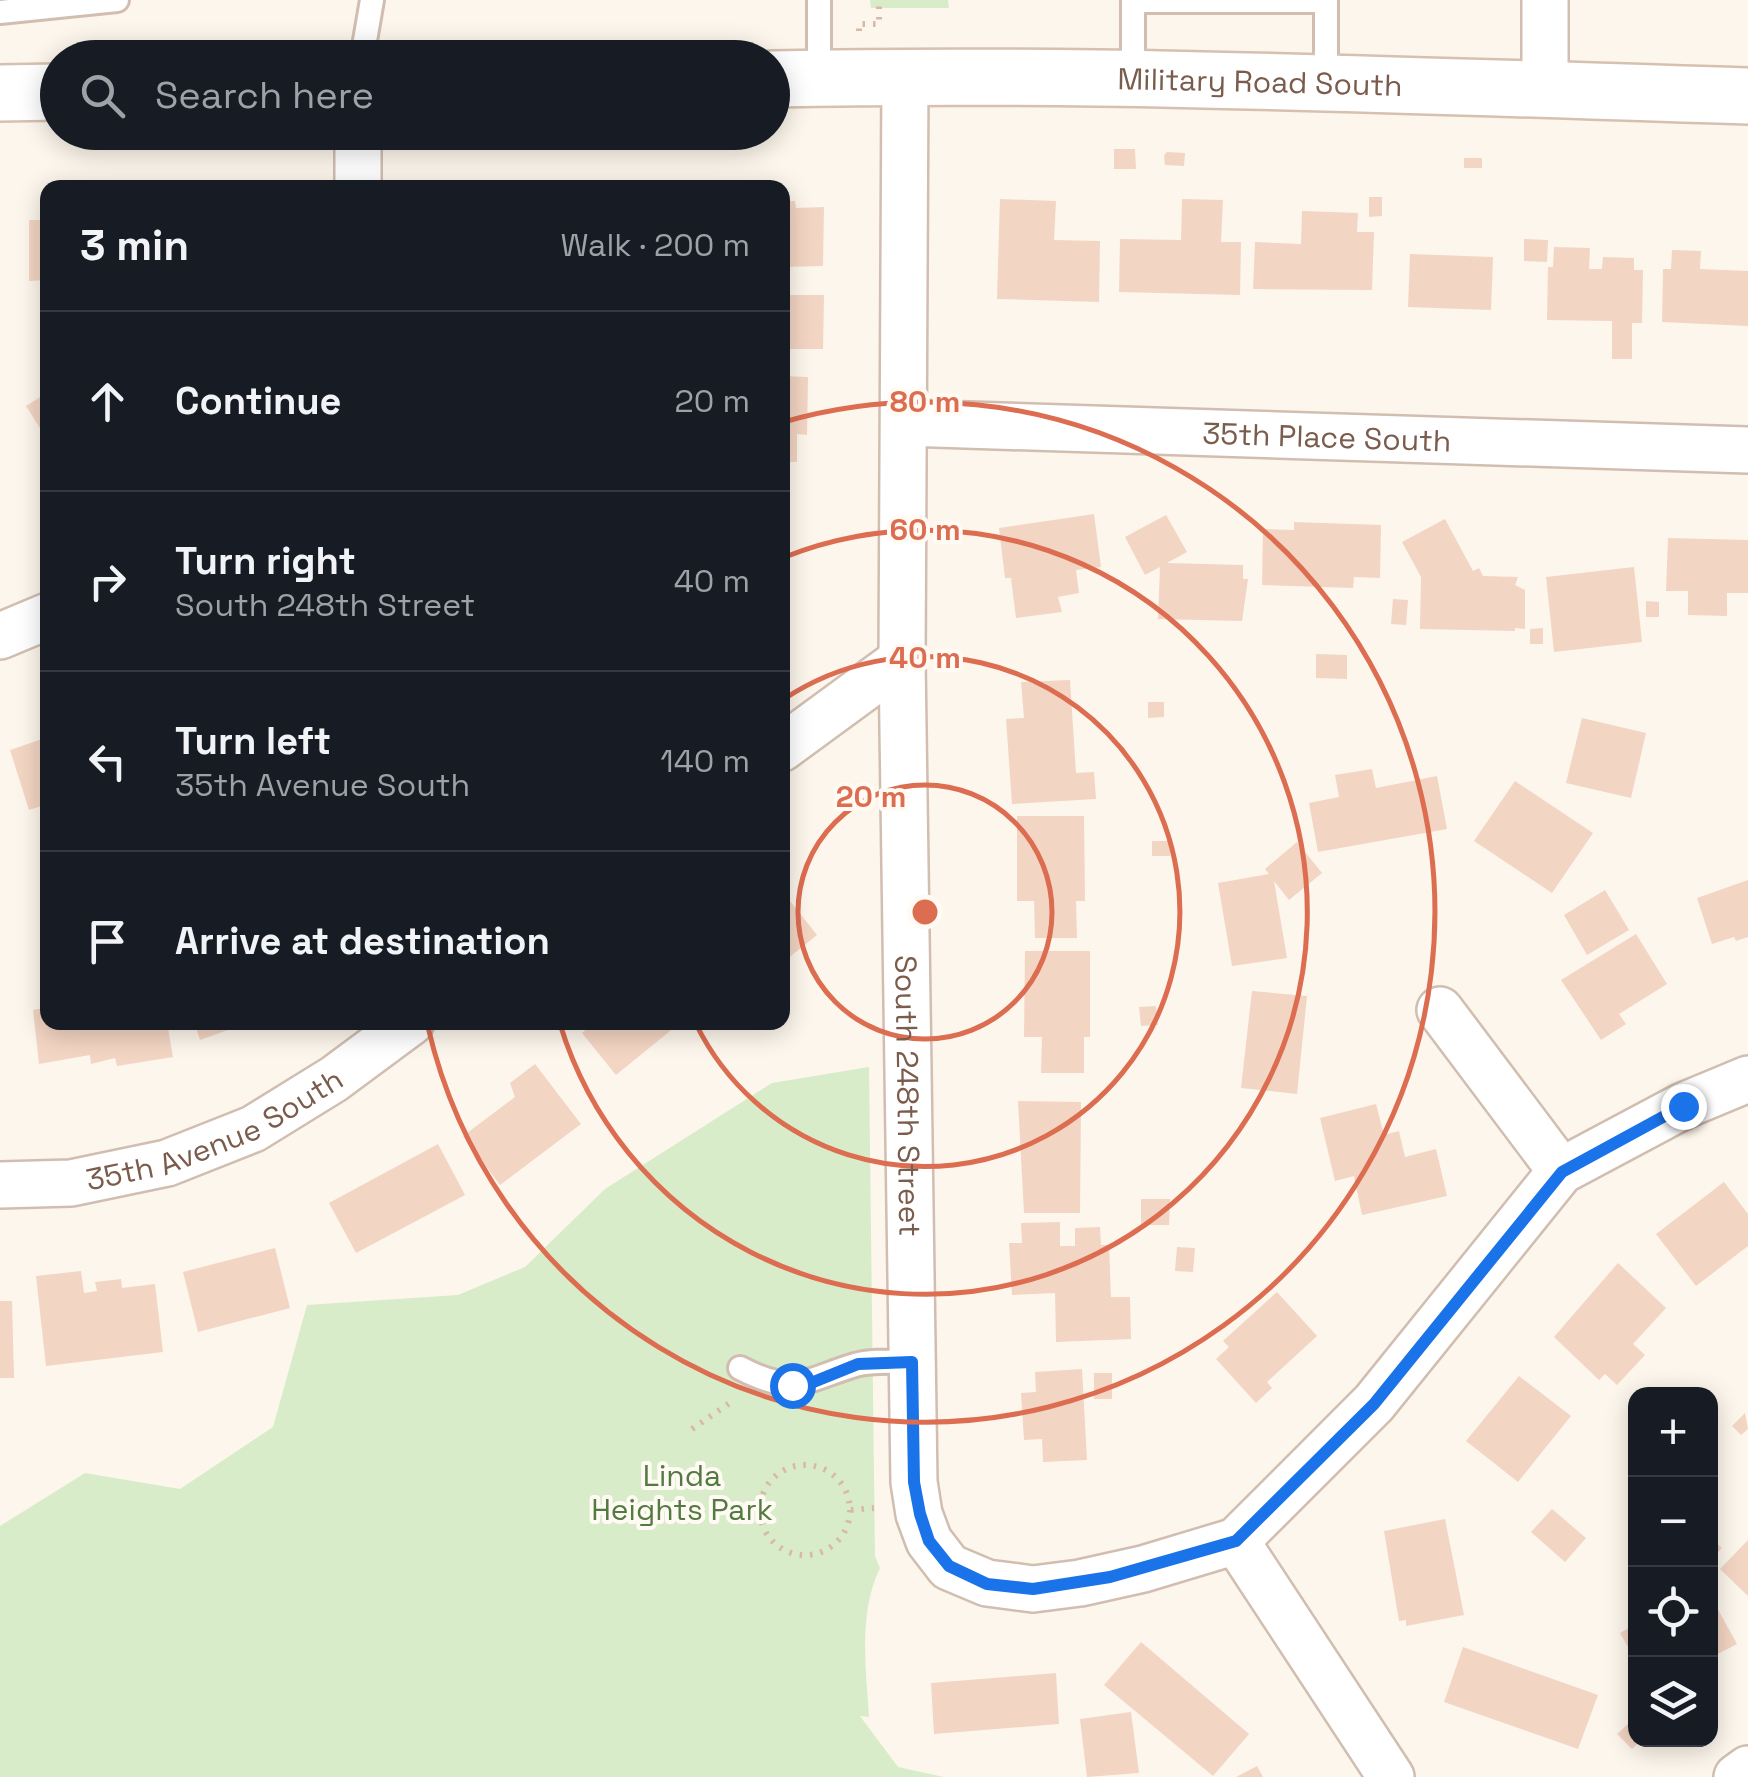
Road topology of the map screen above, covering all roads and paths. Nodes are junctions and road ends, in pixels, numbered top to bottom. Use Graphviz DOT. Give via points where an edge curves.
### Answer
graph roads {
  1 [pos="117,0"];
  2 [pos="372,0"];
  3 [pos="818,0"];
  4 [pos="1546,0"];
  5 [pos="8,12"];
  6 [pos="365,40"];
  7 [pos="904,76"];
  8 [pos="796,78"];
  9 [pos="1134,80"];
  10 [pos="1326,82"];
  11 [pos="1545,90"];
  12 [pos="40,92"];
  13 [pos="0,93"];
  14 [pos="1748,96"];
  15 [pos="358,150"];
  16 [pos="358,180"];
  17 [pos="905,422"];
  18 [pos="1748,450"];
  19 [pos="40,619"];
  20 [pos="0,636"];
  21 [pos="902,660"];
  22 [pos="790,742"];
  23 [pos="1440,1010"];
  24 [pos="400,1030"];
  25 [pos="1748,1079"];
  26 [pos="1562,1172"];
  27 [pos="0,1185"];
  28 [pos="912,1362"];
  29 [pos="740,1368"];
  30 [pos="742,1394"];
  31 [pos="692,1430"];
  32 [pos="812,1465"];
  33 [pos="1236,1541"];
  34 [pos="1748,1768"];
  35 [pos="1391,1777"];
  36 [pos="1737,1777"];
  1 -- 5 [label="lane"];
  2 -- 6 [label="lane"];
  3 -- 8 [label="lane"];
  4 -- 11 [label="street"];
  7 -- 8 [label="main road, Military Road South"];
  7 -- 9 [label="main road, Military Road South"];
  7 -- 17 [label="street, South 248th Street"];
  9 -- 10 [label="main road, Military Road South"];
  9 -- 10 [label="lane" via="1134,2 1326,2"];
  10 -- 11 [label="main road, Military Road South"];
  11 -- 14 [label="main road, Military Road South"];
  12 -- 13 [label="main road"];
  15 -- 16 [label="street"];
  17 -- 18 [label="street, 35th Place South"];
  17 -- 21 [label="street, South 248th Street"];
  19 -- 20 [label="street"];
  21 -- 22 [label="street"];
  21 -- 28 [label="street, South 248th Street"];
  23 -- 26 [label="street"];
  24 -- 27 [label="street, 35th Avenue South" via="253,1129 167,1163 71,1184"];
  25 -- 26 [label="street"];
  26 -- 33 [label="street" via="1374,1404"];
  28 -- 29 [label="lane" via="858,1364 792,1385"];
  28 -- 33 [label="street, South 248th Street" via="914,1482 929,1541 949,1566 987,1584 1033,1589 1110,1577"];
  30 -- 31 [label="path"];
  32 -- 32 [label="path" via="844,1485 851,1510 835,1544 799,1555 767,1534 760,1510 776,1476"];
  33 -- 35 [label="street"];
  34 -- 36 [label="street"];
}
